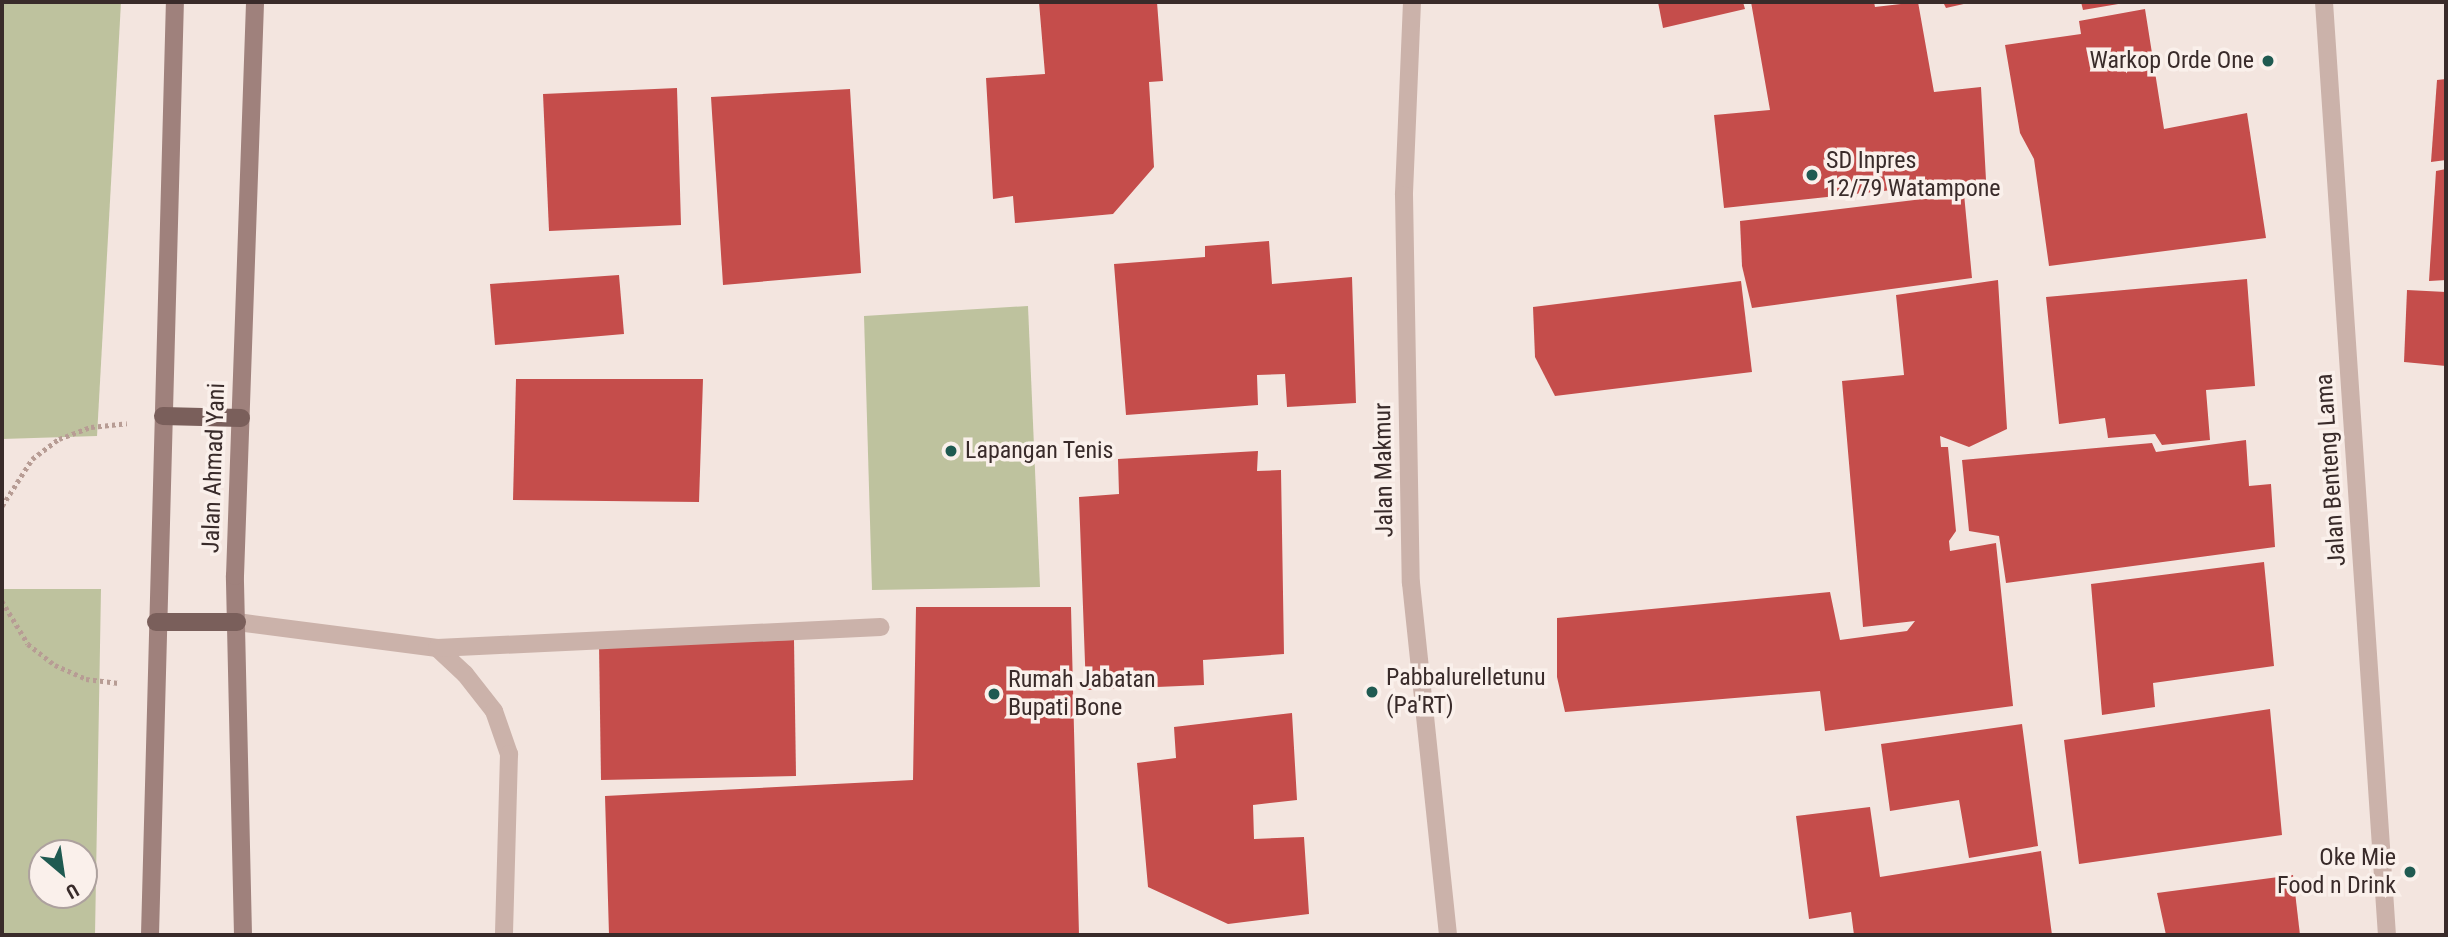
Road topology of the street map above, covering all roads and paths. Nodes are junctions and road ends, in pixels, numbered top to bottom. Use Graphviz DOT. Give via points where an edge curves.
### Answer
graph roads {
  1 [pos="175,2"];
  2 [pos="255,2"];
  3 [pos="1412,2"];
  4 [pos="2324,2"];
  5 [pos="241,418"];
  6 [pos="163,419"];
  7 [pos="2,503"];
  8 [pos="2,601"];
  9 [pos="156,622"];
  10 [pos="237,622"];
  11 [pos="881,627"];
  12 [pos="437,648"];
  13 [pos="155,684"];
  14 [pos="150,935"];
  15 [pos="243,935"];
  16 [pos="504,935"];
  17 [pos="1448,935"];
  18 [pos="2387,935"];
  1 -- 6 [label="main road"];
  2 -- 5 [label="main road, Jalan Ahmad Yani"];
  3 -- 17 [label="street, Jalan Makmur" via="1404,195 1411,583"];
  4 -- 18 [label="street, Jalan Benteng Lama"];
  5 -- 6 [label="main road"];
  5 -- 10 [label="main road, Jalan Ahmad Yani"];
  6 -- 7 [label="path" via="91,427 60,439 32,459"];
  6 -- 9 [label="main road"];
  8 -- 13 [label="path" via="28,644 55,665 86,679"];
  9 -- 10 [label="main road"];
  9 -- 13 [label="main road"];
  10 -- 12 [label="street"];
  10 -- 15 [label="main road, Jalan Ahmad Yani"];
  11 -- 12 [label="street"];
  12 -- 16 [label="street" via="494,711 509,754"];
  13 -- 14 [label="main road"];
}
